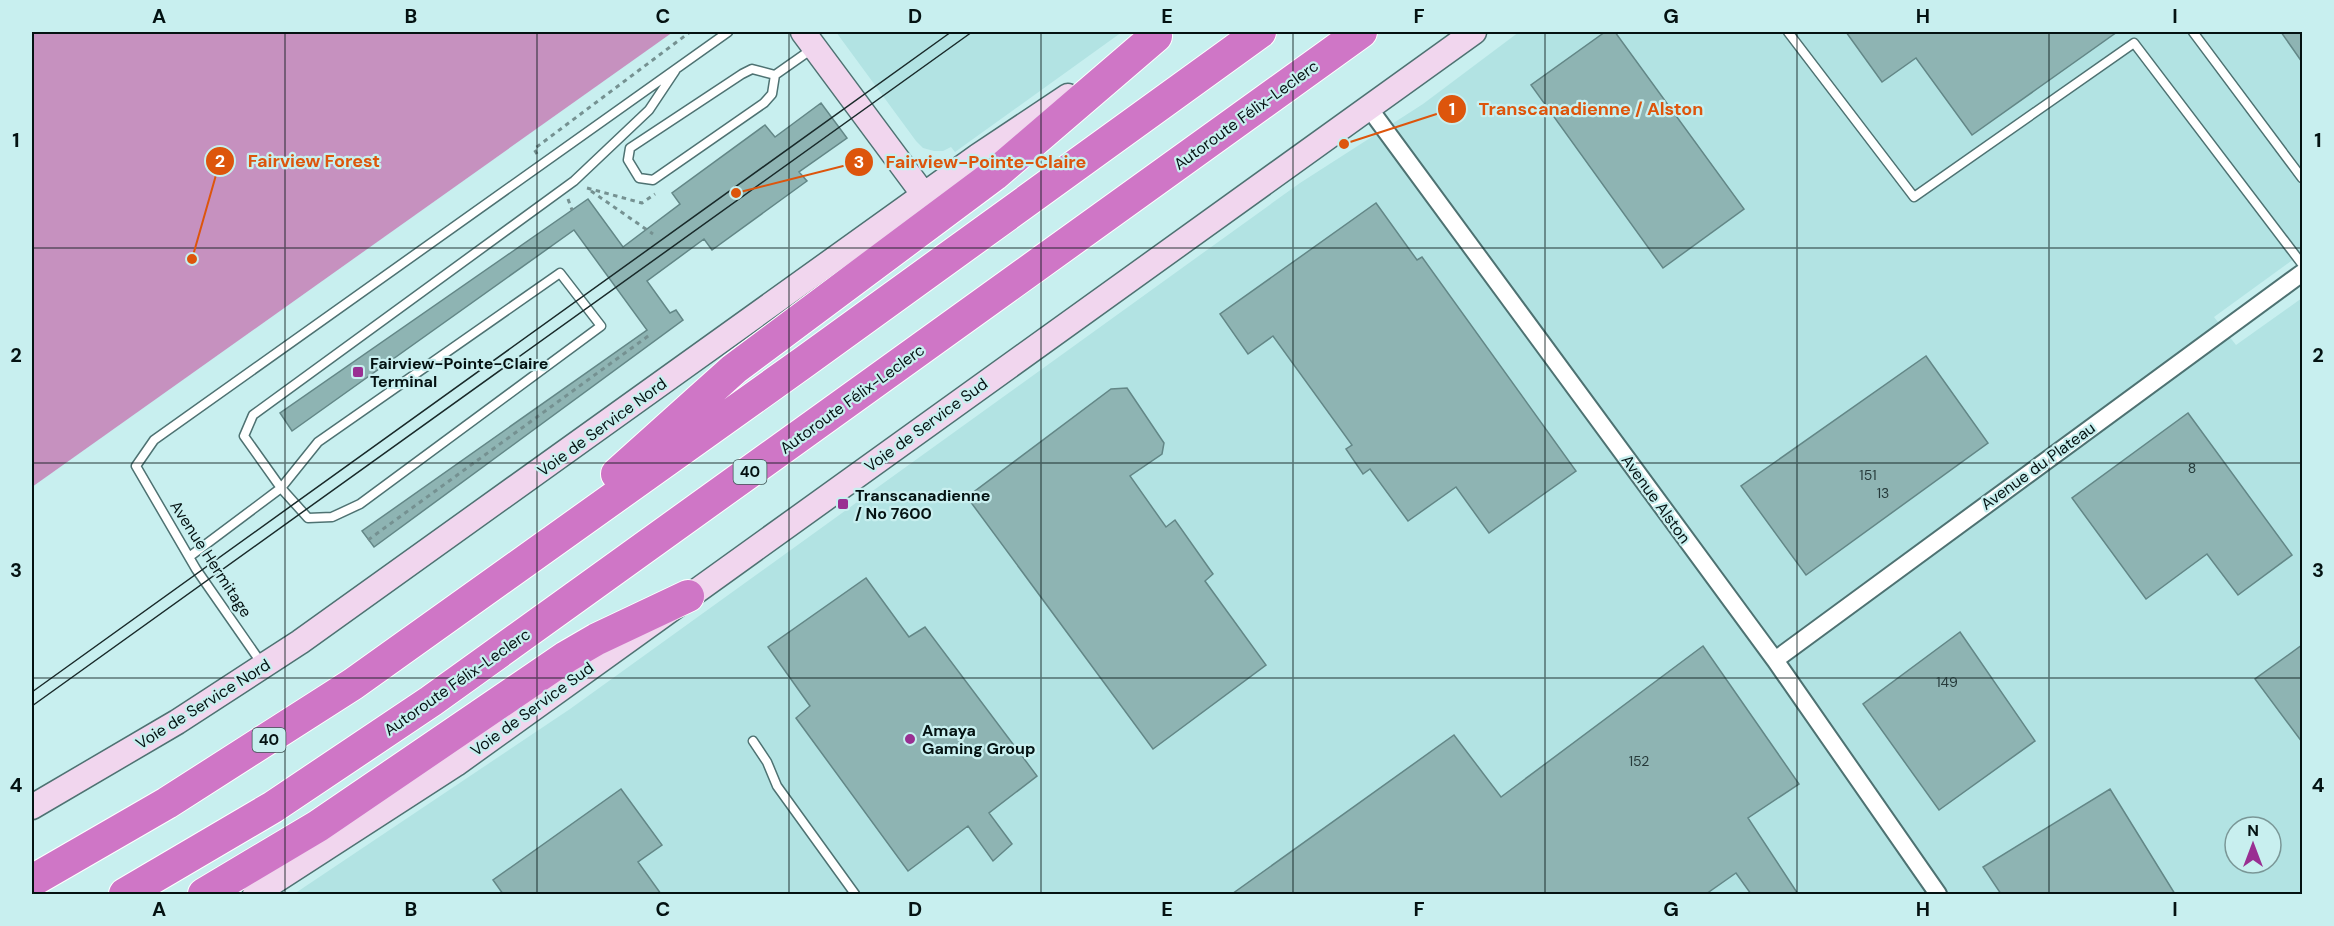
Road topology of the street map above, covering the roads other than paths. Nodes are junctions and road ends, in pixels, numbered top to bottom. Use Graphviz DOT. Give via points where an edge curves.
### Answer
graph roads {
  1 [pos="729,32"];
  2 [pos="1260,32"];
  3 [pos="1362,32"];
  4 [pos="1474,32"];
  5 [pos="1788,32"];
  6 [pos="2193,32"];
  7 [pos="1159,34"];
  8 [pos="809,39"];
  9 [pos="675,70"];
  10 [pos="775,75"];
  11 [pos="1369,108"];
  12 [pos="2302,177"];
  13 [pos="924,195"];
  14 [pos="2302,264"];
  15 [pos="2302,273"];
  16 [pos="281,488"];
  17 [pos="189,557"];
  18 [pos="496,583"];
  19 [pos="688,596"];
  20 [pos="1775,660"];
  21 [pos="264,666"];
  22 [pos="753,741"];
  23 [pos="32,807"];
  24 [pos="32,881"];
  25 [pos="125,894"];
  26 [pos="204,894"];
  27 [pos="255,894"];
  28 [pos="855,894"];
  29 [pos="1938,894"];
  1 -- 9 [label="lane"];
  2 -- 18 [label="highway, 40"];
  3 -- 25 [label="highway, Autoroute Félix-Leclerc / 40" via="441,694 273,807"];
  4 -- 11 [label="main road, Voie de Service Sud"];
  5 -- 14 [label="lane" via="1914,197 2134,43"];
  6 -- 12 [label="lane"];
  7 -- 13 [label="main road, Voie de Service Nord"];
  7 -- 18 [label="highway" via="994,175 734,369"];
  8 -- 10 [label="lane"];
  8 -- 13 [label="main road"];
  9 -- 16 [label="lane" via="649,110 574,181 254,415 244,436"];
  9 -- 17 [label="lane, Avenue Hermitage" via="154,440 136,466"];
  10 -- 10 [label="lane" via="752,69 742,74 630,148 628,160 639,178 653,180 764,103 772,94"];
  11 -- 19 [label="main road, Voie de Service Sud"];
  11 -- 20 [label="street, Avenue Alston"];
  13 -- 21 [label="main road, Voie de Service Nord"];
  15 -- 20 [label="street, Avenue du Plateau"];
  16 -- 16 [label="lane" via="308,518 332,517 360,504 601,326 560,273 318,442"];
  16 -- 17 [label="lane"];
  17 -- 21 [label="lane, Avenue Hermitage"];
  18 -- 24 [label="highway, 40" via="305,716 167,803"];
  19 -- 26 [label="highway" via="566,657 318,826"];
  19 -- 27 [label="main road, Voie de Service Sud" via="456,764"];
  20 -- 29 [label="street, Avenue Alston"];
  21 -- 23 [label="main road, Voie de Service Nord"];
  22 -- 28 [label="lane" via="777,786"];
}
